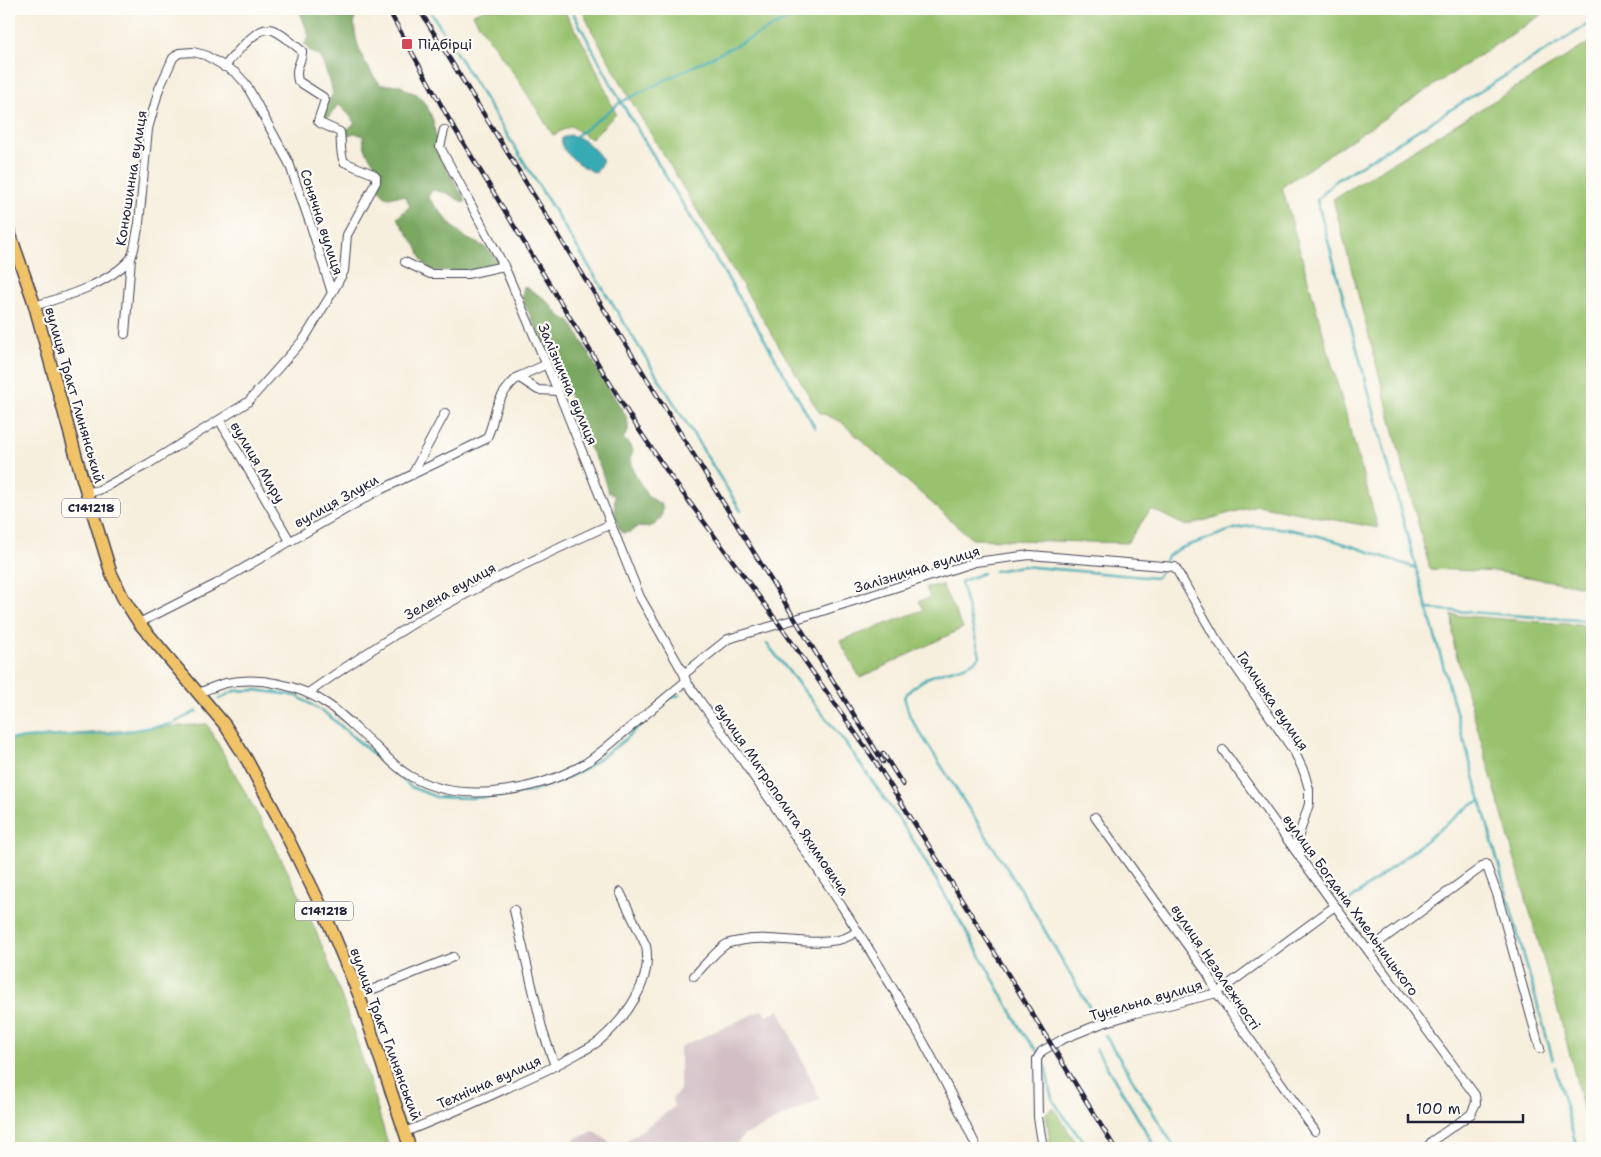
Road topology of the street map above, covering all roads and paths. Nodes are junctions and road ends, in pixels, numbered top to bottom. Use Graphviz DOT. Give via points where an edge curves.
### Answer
graph roads {
  1 [pos="224,67"];
  2 [pos="444,130"];
  3 [pos="9,231"];
  4 [pos="131,258"];
  5 [pos="405,262"];
  6 [pos="504,266"];
  7 [pos="332,293"];
  8 [pos="34,306"];
  9 [pos="125,334"];
  10 [pos="546,364"];
  11 [pos="518,377"];
  12 [pos="558,391"];
  13 [pos="445,413"];
  14 [pos="220,421"];
  15 [pos="412,475"];
  16 [pos="86,493"];
  17 [pos="611,524"];
  18 [pos="290,541"];
  19 [pos="1175,567"];
  20 [pos="139,623"];
  21 [pos="685,678"];
  22 [pos="198,693"];
  23 [pos="308,693"];
  24 [pos="1223,750"];
  25 [pos="1095,817"];
  26 [pos="1301,859"];
  27 [pos="620,892"];
  28 [pos="1335,906"];
  29 [pos="514,910"];
  30 [pos="857,931"];
  31 [pos="1368,950"];
  32 [pos="453,957"];
  33 [pos="694,976"];
  34 [pos="1217,993"];
  35 [pos="359,995"];
  36 [pos="1540,1049"];
  37 [pos="555,1066"];
  38 [pos="1316,1131"];
  39 [pos="405,1132"];
  40 [pos="410,1148"];
  41 [pos="977,1148"];
  42 [pos="1042,1148"];
  43 [pos="1427,1148"];
  1 -- 4 [label="street, Конюшинна вулиця" via="205,54 179,53 173,58 159,89 148,129 139,222"];
  1 -- 7 [label="street, Сонячна вулиця" via="236,73 246,84 289,163"];
  1 -- 7 [label="street" via="262,29 271,29 296,46 302,51 296,66 298,82 325,100 318,121 340,132 344,162 376,177 347,235 344,271"];
  2 -- 6 [label="street, Залізнична вулиця" via="440,147"];
  3 -- 8 [label="main road, вулиця Тракт Глинянський / С141218"];
  4 -- 8 [label="street" via="112,274 84,288"];
  4 -- 9 [label="street, Конюшинна вулиця"];
  5 -- 6 [label="street" via="430,274 467,274"];
  6 -- 10 [label="street, Залізнична вулиця"];
  7 -- 14 [label="street, Сонячна вулиця" via="304,338 248,402"];
  8 -- 16 [label="main road, вулиця Тракт Глинянський / С141218"];
  10 -- 11 [label="street, вулиця Злуки"];
  10 -- 12 [label="street, Залізнична вулиця"];
  11 -- 12 [label="street" via="538,390"];
  11 -- 15 [label="street, вулиця Злуки" via="497,405 486,439"];
  12 -- 17 [label="street, Залізнична вулиця"];
  13 -- 15 [label="street"];
  14 -- 16 [label="street, Сонячна вулиця" via="148,464 99,490"];
  14 -- 18 [label="street, вулиця Миру"];
  15 -- 18 [label="street, вулиця Злуки"];
  16 -- 20 [label="main road, вулиця Тракт Глинянський / С141218" via="111,573"];
  17 -- 21 [label="street, Залізнична вулиця" via="640,597"];
  17 -- 23 [label="street, Зелена вулиця" via="440,608 357,658"];
  18 -- 20 [label="street, вулиця Злуки"];
  19 -- 21 [label="street, Залізнична вулиця" via="1030,555 975,562 728,639"];
  19 -- 26 [label="street, Галицька вулиця" via="1215,637 1290,746 1304,772 1309,804 1297,842"];
  20 -- 22 [label="main road, вулиця Тракт Глинянський / С141218"];
  21 -- 23 [label="street, Залізнична вулиця" via="579,767 540,784 515,790 476,792 430,786 408,775 329,705"];
  21 -- 30 [label="street, вулиця Митрополита Яхимовича" via="782,816"];
  22 -- 23 [label="street, Залізнична вулиця" via="226,683 251,680 281,684"];
  22 -- 35 [label="main road, вулиця Тракт Глинянський / С141218" via="225,725 247,760 324,912"];
  24 -- 26 [label="street, вулиця Богдана Хмельницького"];
  25 -- 34 [label="street, вулиця Незалежності" via="1208,974"];
  26 -- 28 [label="street, вулиця Богдана Хмельницького"];
  27 -- 37 [label="street, Технічна вулиця" via="648,956 639,992 624,1016 598,1042"];
  28 -- 31 [label="street, вулиця Богдана Хмельницького"];
  28 -- 34 [label="street, Тунельна вулиця"];
  29 -- 37 [label="street, Технічна вулиця" via="543,1032"];
  30 -- 33 [label="street" via="850,937 831,942 762,937 726,944"];
  30 -- 41 [label="street, вулиця Митрополита Яхимовича" via="944,1077"];
  31 -- 36 [label="street" via="1486,864"];
  31 -- 43 [label="street, вулиця Богдана Хмельницького" via="1475,1094 1476,1103 1471,1114"];
  32 -- 35 [label="street"];
  34 -- 38 [label="street, вулиця Незалежності"];
  34 -- 42 [label="street, Тунельна вулиця" via="1093,1027 1058,1041 1042,1052 1037,1059"];
  35 -- 39 [label="main road, вулиця Тракт Глинянський / С141218"];
  37 -- 39 [label="street, Технічна вулиця"];
  39 -- 40 [label="main road, вулиця Тракт Глинянський / С141218"];
}
